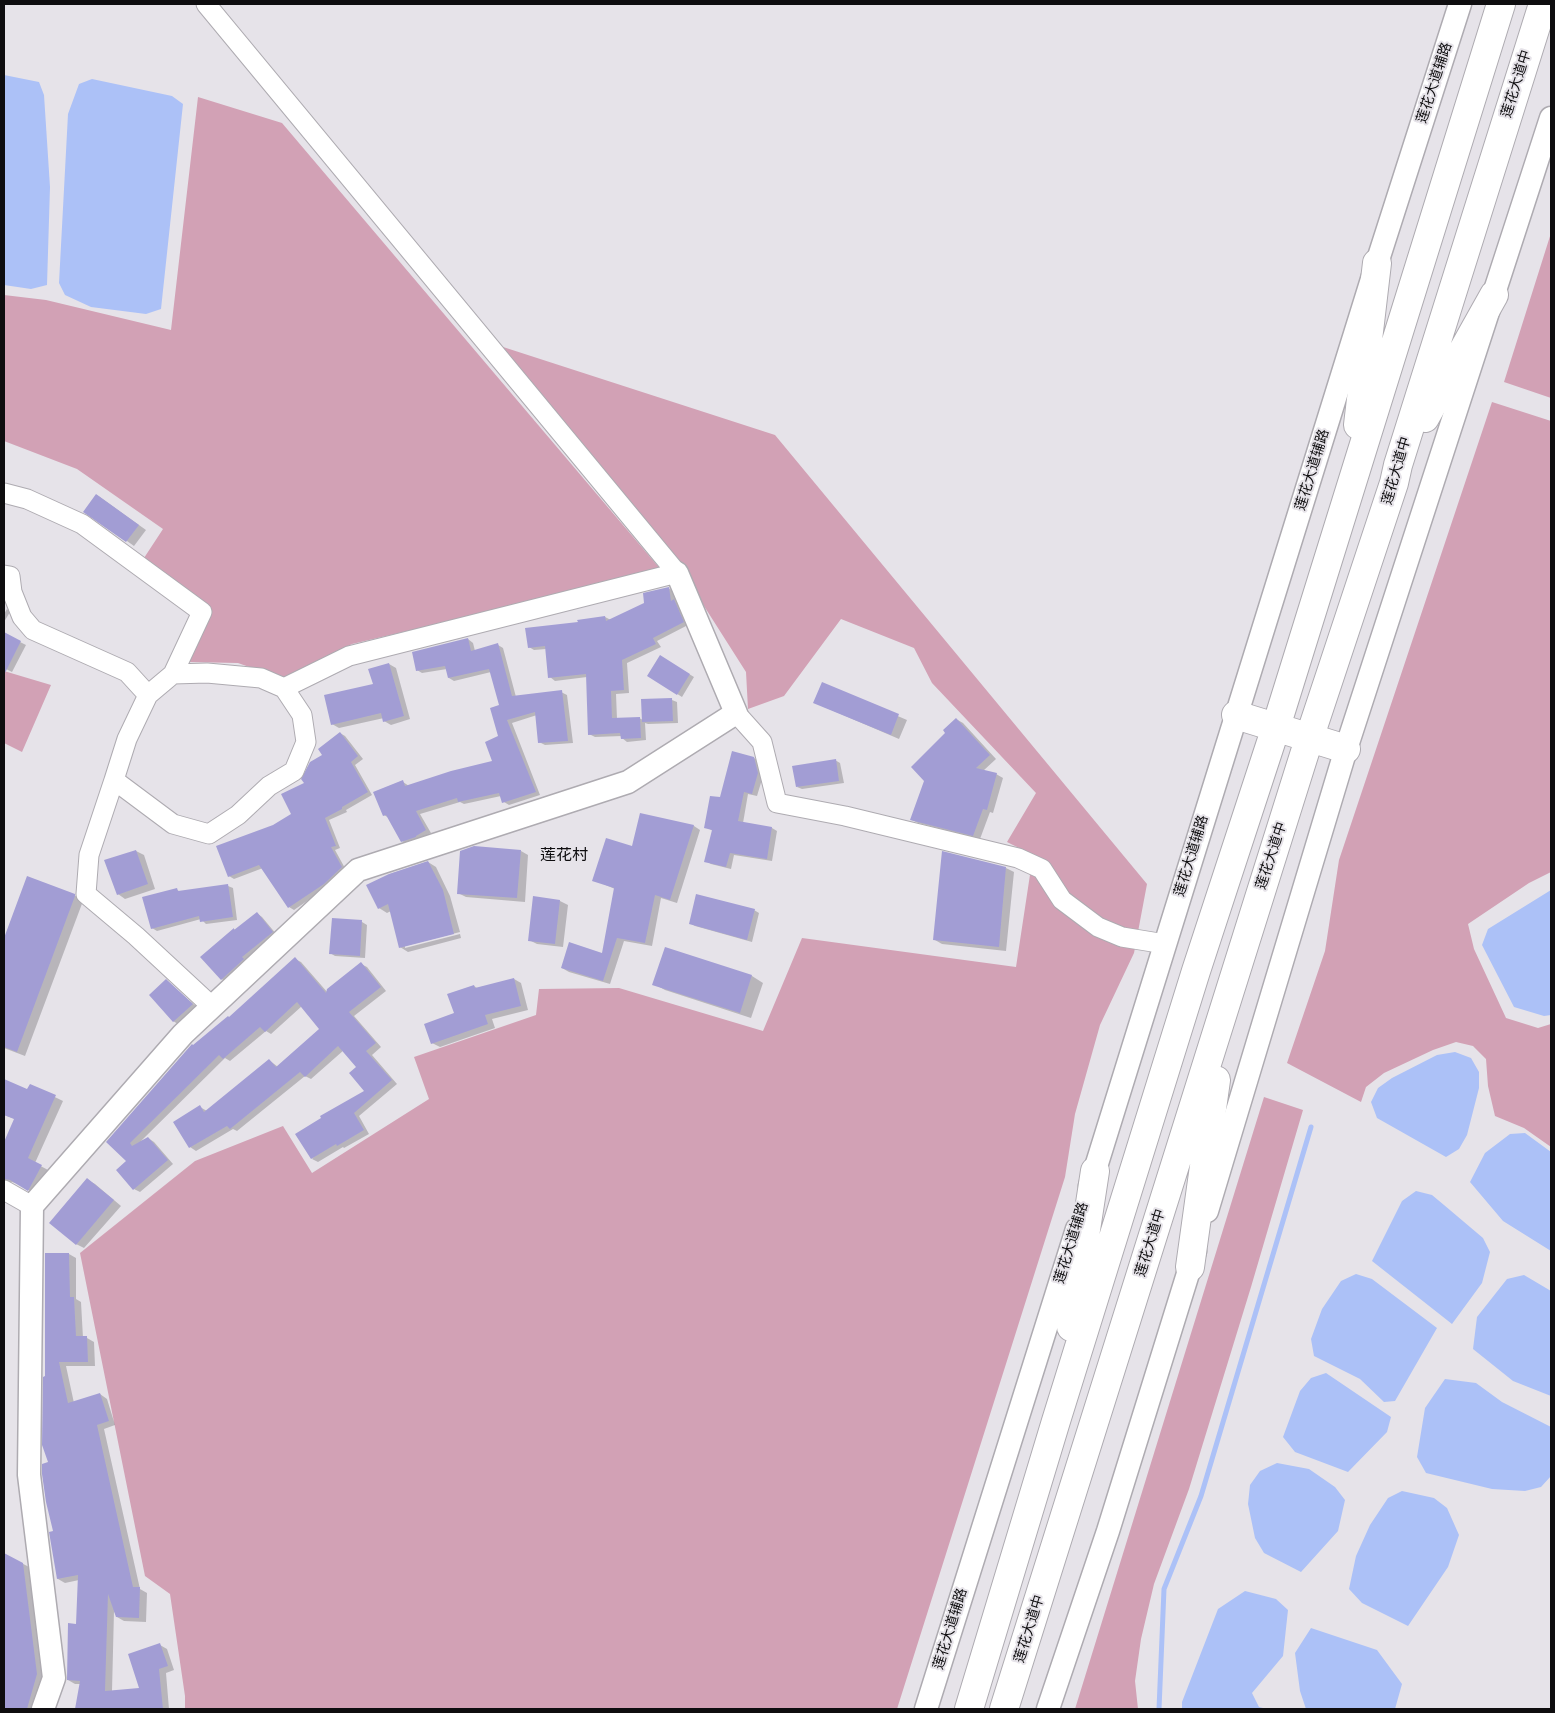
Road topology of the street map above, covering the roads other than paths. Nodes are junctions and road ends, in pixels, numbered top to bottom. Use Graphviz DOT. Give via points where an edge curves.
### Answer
graph roads {
  1 [pos="206,4"];
  2 [pos="1460,4"];
  3 [pos="1501,4"];
  4 [pos="1542,4"];
  5 [pos="1551,118"];
  6 [pos="1377,263"];
  7 [pos="1494,295"];
  8 [pos="1396,474"];
  9 [pos="1353,482"];
  10 [pos="4,493"];
  11 [pos="677,573"];
  12 [pos="4,575"];
  13 [pos="173,674"];
  14 [pos="284,688"];
  15 [pos="148,695"];
  16 [pos="736,713"];
  17 [pos="1236,715"];
  18 [pos="1276,727"];
  19 [pos="1310,736"];
  20 [pos="1346,749"];
  21 [pos="114,780"];
  22 [pos="1165,944"];
  23 [pos="1196,971"];
  24 [pos="1230,992"];
  25 [pos="205,1000"];
  26 [pos="1095,1171"];
  27 [pos="4,1190"];
  28 [pos="32,1206"];
  29 [pos="1190,1267"];
  30 [pos="1056,1421"];
  31 [pos="43,1709"];
  32 [pos="926,1709"];
  33 [pos="969,1709"];
  34 [pos="1004,1709"];
  35 [pos="1048,1709"];
  1 -- 11 [label="street"];
  2 -- 6 [label="street, 莲花大道辅路"];
  3 -- 9 [label="main road"];
  4 -- 8 [label="main road, 莲花大道中"];
  5 -- 7 [label="street"];
  6 -- 9 [label="main road"];
  6 -- 17 [label="street, 莲花大道辅路"];
  7 -- 8 [label="main road"];
  7 -- 20 [label="street"];
  8 -- 9 [label="main road"];
  8 -- 19 [label="main road, 莲花大道中"];
  9 -- 18 [label="main road"];
  10 -- 13 [label="street" via="27,499 82,524 202,612"];
  11 -- 14 [label="street" via="349,656"];
  11 -- 16 [label="street"];
  12 -- 15 [label="street" via="10,576 12,592 22,617 33,630 127,672"];
  13 -- 14 [label="street" via="207,673 261,678"];
  13 -- 15 [label="street"];
  14 -- 21 [label="street" via="302,715 306,742 294,771 269,786 209,834 173,824"];
  15 -- 21 [label="street"];
  16 -- 22 [label="street" via="762,742 777,803 1018,858 1042,870 1062,900 1098,927 1122,937"];
  16 -- 28 [label="street" via="628,782 358,870 183,1034"];
  17 -- 18 [label="main road"];
  17 -- 22 [label="street, 莲花大道辅路"];
  18 -- 19 [label="main road"];
  18 -- 23 [label="main road"];
  19 -- 20 [label="main road"];
  19 -- 24 [label="main road, 莲花大道中"];
  20 -- 29 [label="street"];
  21 -- 25 [label="street" via="89,855 86,894"];
  22 -- 26 [label="street, 莲花大道辅路"];
  23 -- 24 [label="main road"];
  23 -- 30 [label="main road"];
  24 -- 29 [label="main road"];
  24 -- 34 [label="main road, 莲花大道中"];
  26 -- 30 [label="main road"];
  26 -- 32 [label="street, 莲花大道辅路"];
  27 -- 28 [label="street"];
  28 -- 31 [label="street" via="30,1475 54,1678"];
  29 -- 35 [label="street" via="1108,1531"];
  30 -- 33 [label="main road"];
}
